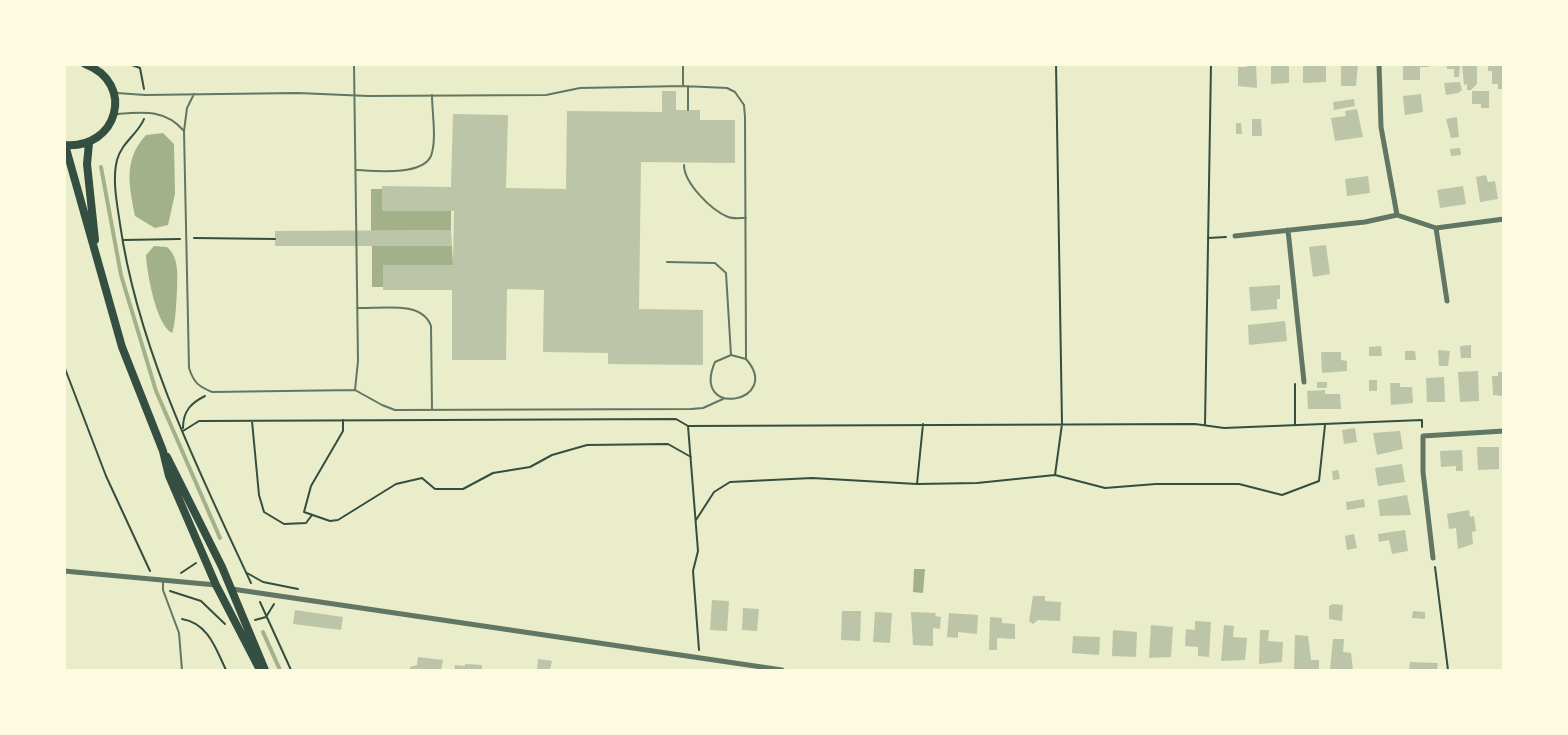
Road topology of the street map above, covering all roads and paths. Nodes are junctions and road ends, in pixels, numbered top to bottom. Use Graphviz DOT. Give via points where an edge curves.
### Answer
graph roads {
  1 [pos="85,64"];
  2 [pos="129,64"];
  3 [pos="144,64"];
  4 [pos="354,64"];
  5 [pos="683,64"];
  6 [pos="1056,64"];
  7 [pos="1211,64"];
  8 [pos="1379,64"];
  9 [pos="140,68"];
  10 [pos="683,86"];
  11 [pos="688,86"];
  12 [pos="114,93"];
  13 [pos="194,94"];
  14 [pos="353,94"];
  15 [pos="144,95"];
  16 [pos="432,96"];
  17 [pos="688,110"];
  18 [pos="145,112"];
  19 [pos="114,114"];
  20 [pos="184,131"];
  21 [pos="89,143"];
  22 [pos="65,145"];
  23 [pos="684,165"];
  24 [pos="357,170"];
  25 [pos="1397,215"];
  26 [pos="746,218"];
  27 [pos="1503,219"];
  28 [pos="1436,228"];
  29 [pos="1288,230"];
  30 [pos="1235,236"];
  31 [pos="187,238"];
  32 [pos="1208,238"];
  33 [pos="274,239"];
  34 [pos="123,240"];
  35 [pos="95,245"];
  36 [pos="667,262"];
  37 [pos="1447,301"];
  38 [pos="357,308"];
  39 [pos="731,355"];
  40 [pos="746,359"];
  41 [pos="64,366"];
  42 [pos="1304,382"];
  43 [pos="356,390"];
  44 [pos="212,392"];
  45 [pos="723,399"];
  46 [pos="432,410"];
  47 [pos="343,420"];
  48 [pos="252,421"];
  49 [pos="923,423"];
  50 [pos="1062,424"];
  51 [pos="1325,424"];
  52 [pos="1205,425"];
  53 [pos="1295,425"];
  54 [pos="688,426"];
  55 [pos="183,430"];
  56 [pos="1503,431"];
  57 [pos="1422,436"];
  58 [pos="163,451"];
  59 [pos="691,457"];
  60 [pos="1055,475"];
  61 [pos="917,484"];
  62 [pos="312,515"];
  63 [pos="696,520"];
  64 [pos="205,558"];
  65 [pos="1434,558"];
  66 [pos="64,571"];
  67 [pos="247,573"];
  68 [pos="153,578"];
  69 [pos="163,579"];
  70 [pos="172,580"];
  71 [pos="216,585"];
  72 [pos="232,589"];
  73 [pos="163,590"];
  74 [pos="255,592"];
  75 [pos="284,597"];
  76 [pos="310,601"];
  77 [pos="266,617"];
  78 [pos="173,618"];
  79 [pos="234,622"];
  80 [pos="700,660"];
  81 [pos="182,670"];
  82 [pos="226,670"];
  83 [pos="260,670"];
  84 [pos="265,670"];
  85 [pos="291,670"];
  86 [pos="782,670"];
  87 [pos="1448,670"];
  1 -- 12 [label="main road" via="103,74"];
  2 -- 9 [label="path"];
  3 -- 9 [label="path"];
  4 -- 14 [label="lane"];
  5 -- 10 [label="lane"];
  6 -- 50 [label="path"];
  7 -- 32 [label="path"];
  8 -- 25 [label="street" via="1381,127"];
  9 -- 15 [label="path"];
  10 -- 11 [label="lane"];
  10 -- 16 [label="lane" via="588,87 546,95"];
  11 -- 17 [label="lane"];
  11 -- 26 [label="lane" via="727,88 744,105"];
  12 -- 15 [label="lane"];
  12 -- 19 [label="main road"];
  13 -- 14 [label="lane"];
  13 -- 15 [label="lane"];
  13 -- 20 [label="lane" via="187,108"];
  14 -- 16 [label="lane"];
  14 -- 24 [label="lane"];
  16 -- 24 [label="lane" via="432,143 430,157 423,165 408,170"];
  18 -- 19 [label="lane"];
  18 -- 20 [label="lane" via="169,116"];
  18 -- 34 [label="path" via="144,120 117,160 116,193"];
  19 -- 21 [label="main road" via="109,128"];
  20 -- 31 [label="lane"];
  21 -- 22 [label="main road"];
  21 -- 35 [label="main road" via="87,164"];
  22 -- 35 [label="main road"];
  23 -- 26 [label="lane" via="688,183 719,212 729,218"];
  24 -- 38 [label="lane"];
  25 -- 28 [label="street"];
  25 -- 29 [label="street"];
  26 -- 40 [label="lane"];
  27 -- 28 [label="street"];
  28 -- 37 [label="street"];
  29 -- 30 [label="street"];
  29 -- 42 [label="street"];
  30 -- 32 [label="path"];
  31 -- 33 [label="path"];
  31 -- 34 [label="path"];
  31 -- 44 [label="lane" via="189,368 193,382"];
  32 -- 52 [label="path"];
  34 -- 55 [label="path" via="143,322"];
  35 -- 58 [label="main road" via="122,346"];
  36 -- 39 [label="lane" via="715,263 726,273"];
  38 -- 43 [label="lane"];
  38 -- 46 [label="lane" via="415,309 429,318"];
  39 -- 40 [label="lane"];
  39 -- 45 [label="lane" via="715,362 710,376 713,390"];
  40 -- 45 [label="lane" via="753,367 755,381 749,393 737,400"];
  41 -- 68 [label="path" via="106,476"];
  42 -- 53 [label="path" via="1294,384"];
  43 -- 44 [label="lane"];
  43 -- 46 [label="lane" via="395,410"];
  44 -- 55 [label="path" via="194,401 186,411"];
  45 -- 46 [label="lane" via="691,409"];
  47 -- 48 [label="path"];
  47 -- 54 [label="path" via="676,419"];
  47 -- 62 [label="path" via="343,431 311,486 304,512"];
  48 -- 55 [label="path" via="198,421"];
  48 -- 62 [label="path" via="264,512 284,524 306,523"];
  49 -- 50 [label="path"];
  49 -- 54 [label="path"];
  49 -- 61 [label="path"];
  50 -- 52 [label="path"];
  50 -- 60 [label="path"];
  51 -- 53 [label="path"];
  51 -- 57 [label="path" via="1422,420"];
  51 -- 60 [label="path" via="1319,482 1282,495 1239,484 1105,488"];
  52 -- 53 [label="path"];
  54 -- 59 [label="path"];
  55 -- 67 [label="path"];
  56 -- 57 [label="street"];
  57 -- 65 [label="street"];
  58 -- 64 [label="main road" via="169,476"];
  58 -- 72 [label="main road"];
  59 -- 62 [label="path" via="668,444 587,445 552,455 530,467 493,473 463,489 435,489 419,478 396,484 335,521"];
  59 -- 63 [label="path"];
  60 -- 61 [label="path"];
  61 -- 63 [label="path" via="812,478 730,482 714,492"];
  63 -- 80 [label="path" via="698,551 693,571"];
  64 -- 70 [label="path"];
  64 -- 71 [label="main road"];
  65 -- 87 [label="path"];
  66 -- 68 [label="street"];
  67 -- 74 [label="path"];
  67 -- 76 [label="path" via="263,582 292,586 305,592"];
  68 -- 69 [label="street"];
  69 -- 70 [label="street"];
  69 -- 73 [label="lane"];
  70 -- 71 [label="street"];
  71 -- 79 [label="main road"];
  72 -- 74 [label="street"];
  72 -- 84 [label="main road"];
  73 -- 78 [label="lane"];
  73 -- 79 [label="path" via="201,601 223,623"];
  74 -- 75 [label="street"];
  74 -- 77 [label="path"];
  75 -- 76 [label="street"];
  75 -- 77 [label="path" via="268,610"];
  76 -- 80 [label="street"];
  77 -- 85 [label="path"];
  78 -- 81 [label="lane" via="179,633"];
  78 -- 82 [label="path" via="192,621 211,637"];
  79 -- 83 [label="main road"];
  80 -- 86 [label="street"];
}
